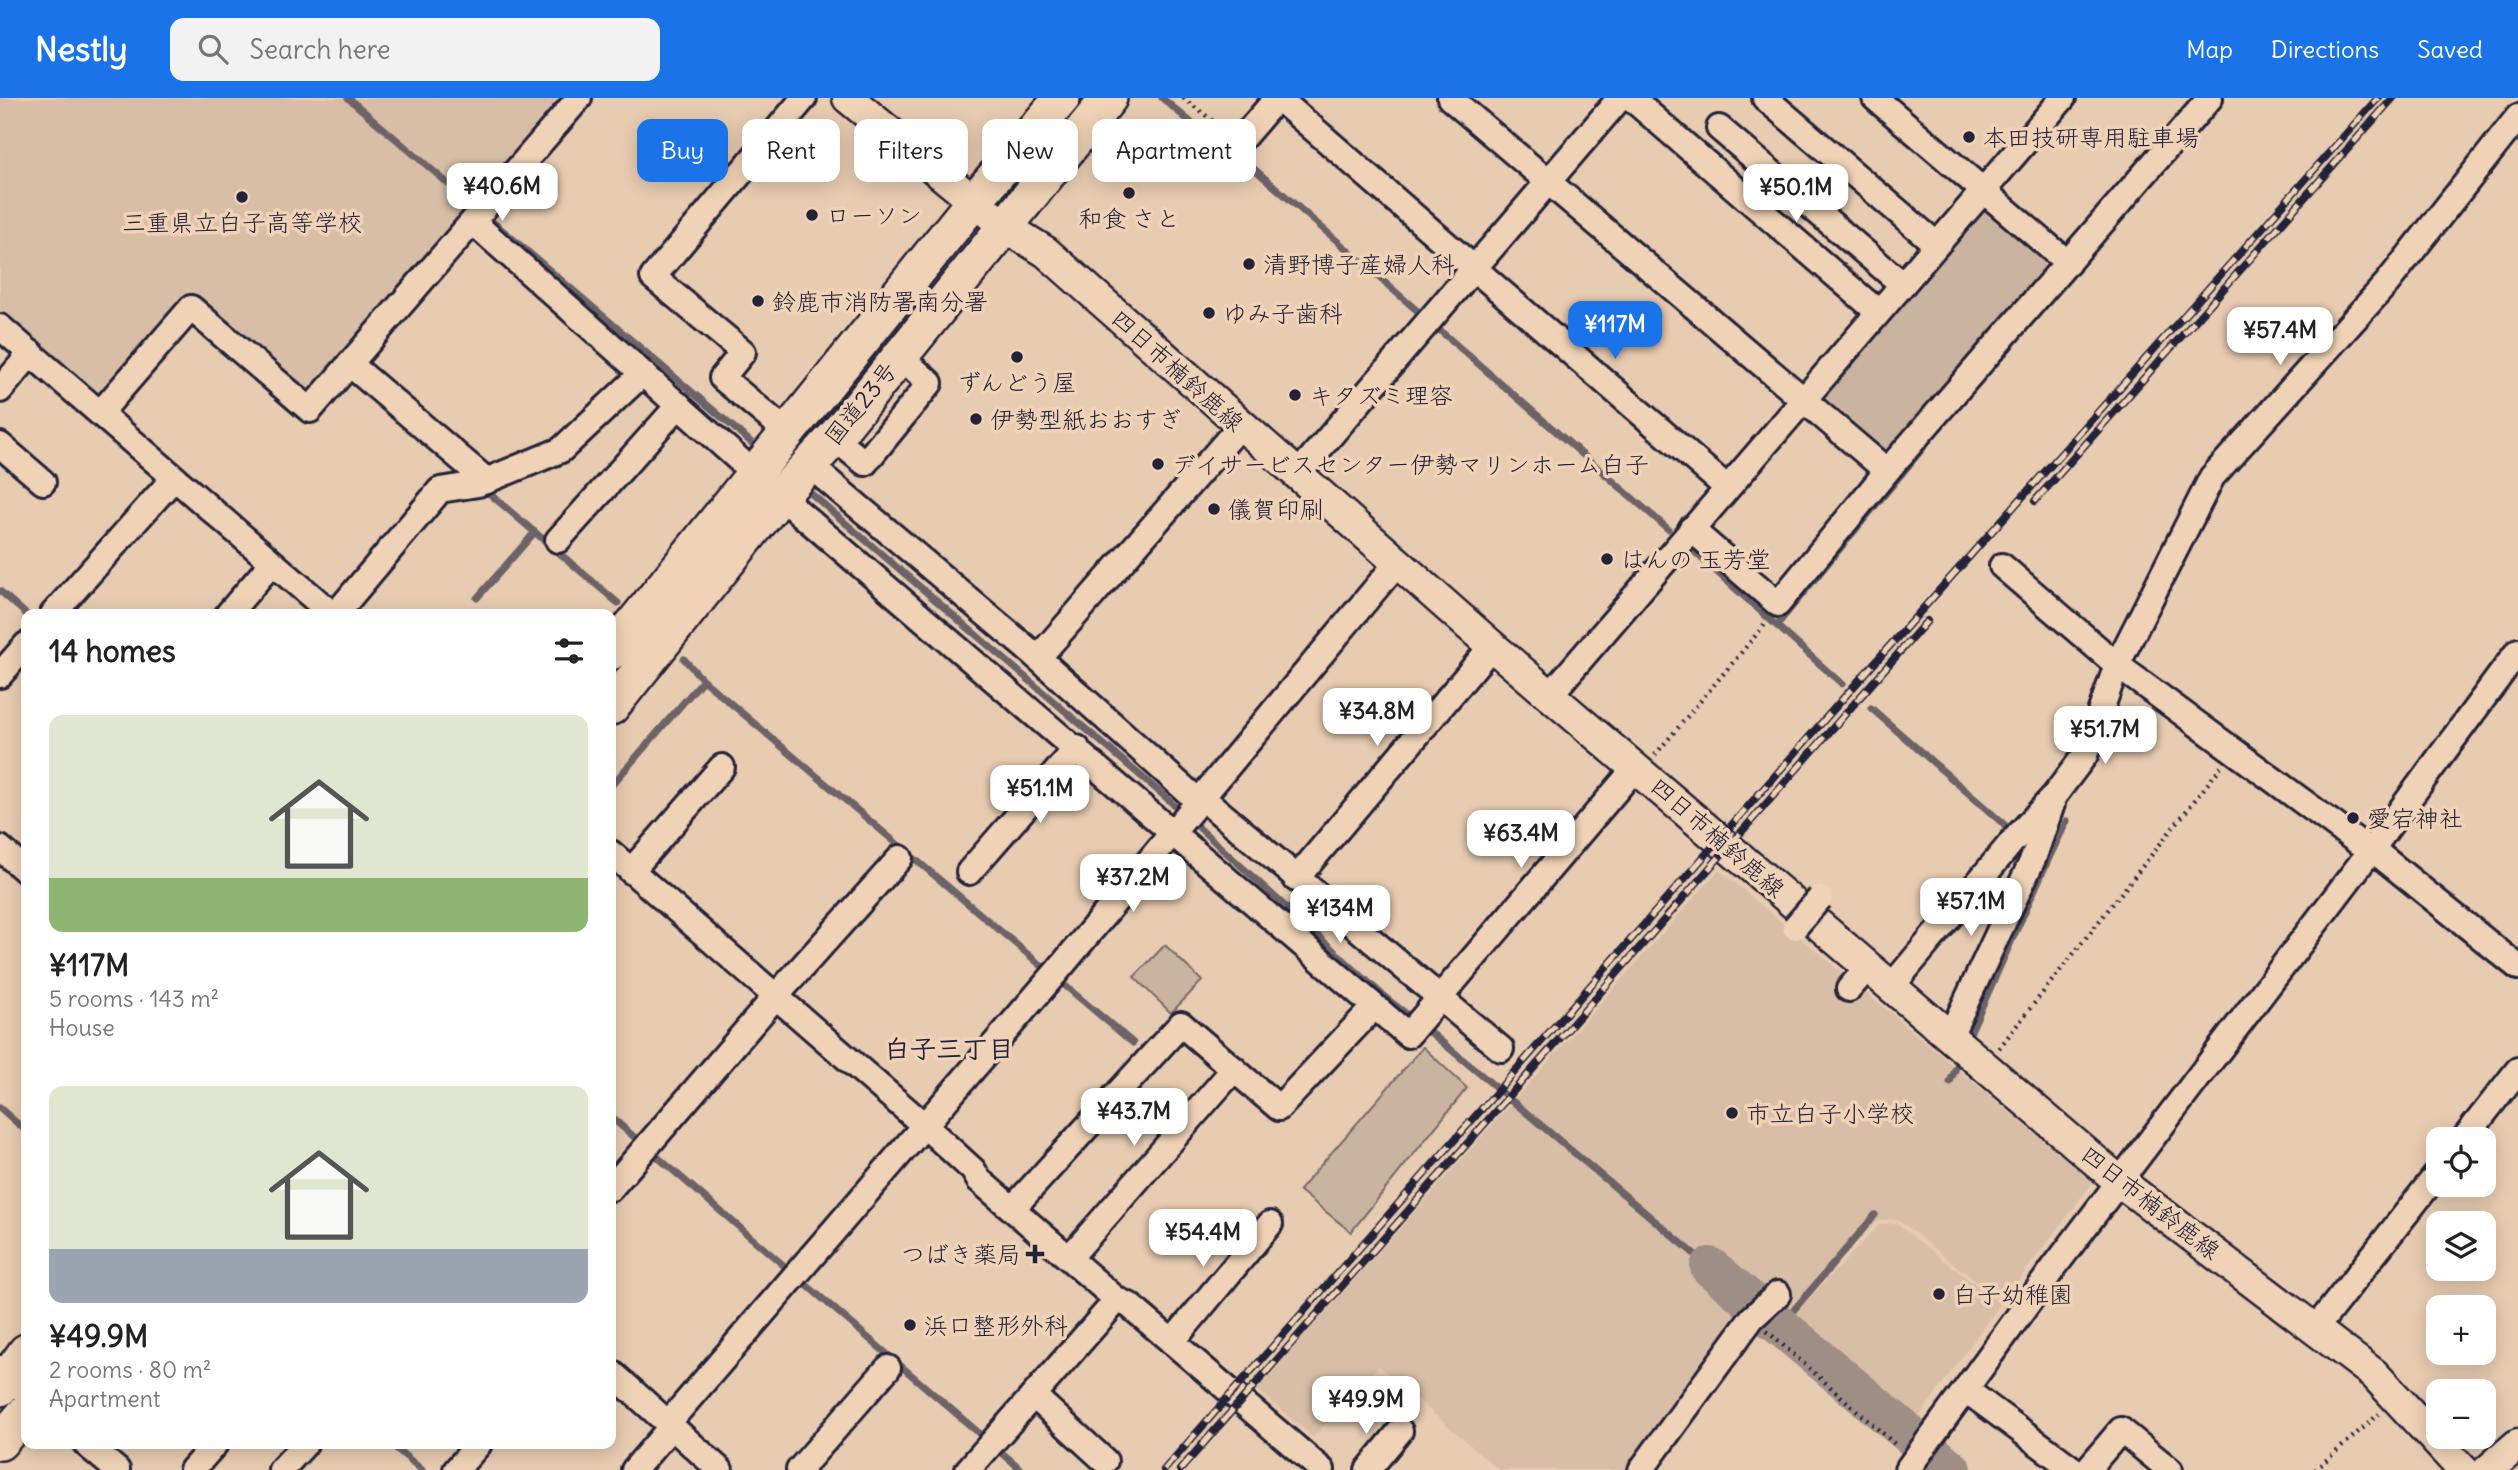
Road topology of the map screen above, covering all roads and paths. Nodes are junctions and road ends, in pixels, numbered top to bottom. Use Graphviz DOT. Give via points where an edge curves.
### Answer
graph roads {
  1 [pos="579,98"];
  2 [pos="804,98"];
  3 [pos="848,98"];
  4 [pos="1062,98"];
  5 [pos="1109,98"];
  6 [pos="1184,98"];
  7 [pos="1278,98"];
  8 [pos="1450,98"];
  9 [pos="1620,98"];
  10 [pos="1631,98"];
  11 [pos="1765,98"];
  12 [pos="1875,98"];
  13 [pos="2063,98"];
  14 [pos="2210,98"];
  15 [pos="1902,106"];
  16 [pos="1205,115"];
  17 [pos="2518,117"];
  18 [pos="1256,123"];
  19 [pos="1719,128"];
  20 [pos="1548,183"];
  21 [pos="1984,190"];
  22 [pos="974,201"];
  23 [pos="473,222"];
  24 [pos="1004,226"];
  25 [pos="1936,244"];
  26 [pos="2068,262"];
  27 [pos="1474,269"];
  28 [pos="1902,285"];
  29 [pos="1878,312"];
  30 [pos="0,327"];
  31 [pos="31,353"];
  32 [pos="351,365"];
  33 [pos="642,374"];
  34 [pos="0,390"];
  35 [pos="1803,399"];
  36 [pos="680,405"];
  37 [pos="101,412"];
  38 [pos="1240,426"];
  39 [pos="0,445"];
  40 [pos="770,454"];
  41 [pos="1887,471"];
  42 [pos="1296,477"];
  43 [pos="174,478"];
  44 [pos="486,481"];
  45 [pos="43,482"];
  46 [pos="792,482"];
  47 [pos="1726,487"];
  48 [pos="1685,535"];
  49 [pos="558,540"];
  50 [pos="272,563"];
  51 [pos="1397,563"];
  52 [pos="2002,566"];
  53 [pos="58,609"];
  54 [pos="232,609"];
  55 [pos="323,609"];
  56 [pos="329,609"];
  57 [pos="1765,625"];
  58 [pos="616,646"];
  59 [pos="1492,646"];
  60 [pos="2518,650"];
  61 [pos="21,651"];
  62 [pos="1038,658"];
  63 [pos="2117,665"];
  64 [pos="0,675"];
  65 [pos="1549,695"];
  66 [pos="616,701"];
  67 [pos="1077,748"];
  68 [pos="2233,752"];
  69 [pos="722,767"];
  70 [pos="1638,769"];
  71 [pos="1197,800"];
  72 [pos="1172,830"];
  73 [pos="2027,843"];
  74 [pos="0,848"];
  75 [pos="2371,850"];
  76 [pos="616,858"];
  77 [pos="900,858"];
  78 [pos="21,867"];
  79 [pos="631,871"];
  80 [pos="969,872"];
  81 [pos="1296,879"];
  82 [pos="1820,898"];
  83 [pos="1795,927"];
  84 [pos="1869,966"];
  85 [pos="2518,967"];
  86 [pos="1892,986"];
  87 [pos="1849,989"];
  88 [pos="776,996"];
  89 [pos="1437,1003"];
  90 [pos="1374,1007"];
  91 [pos="1950,1036"];
  92 [pos="1501,1049"];
  93 [pos="1985,1066"];
  94 [pos="1234,1069"];
  95 [pos="2518,1070"];
  96 [pos="925,1126"];
  97 [pos="2473,1127"];
  98 [pos="2119,1181"];
  99 [pos="616,1182"];
  100 [pos="2426,1187"];
  101 [pos="1013,1209"];
  102 [pos="1270,1224"];
  103 [pos="1070,1257"];
  104 [pos="1778,1294"];
  105 [pos="1117,1300"];
  106 [pos="1752,1318"];
  107 [pos="2316,1328"];
  108 [pos="1172,1342"];
  109 [pos="888,1368"];
  110 [pos="616,1376"];
  111 [pos="1966,1390"];
  112 [pos="1034,1396"];
  113 [pos="2399,1397"];
  114 [pos="21,1418"];
  115 [pos="670,1424"];
  116 [pos="1400,1431"];
  117 [pos="0,1442"];
  118 [pos="2518,1444"];
  119 [pos="92,1449"];
  120 [pos="211,1449"];
  121 [pos="300,1449"];
  122 [pos="475,1449"];
  123 [pos="983,1453"];
  124 [pos="1105,1461"];
  125 [pos="1912,1466"];
  126 [pos="117,1470"];
  127 [pos="192,1470"];
  128 [pos="281,1470"];
  129 [pos="456,1470"];
  130 [pos="635,1470"];
  131 [pos="720,1470"];
  132 [pos="799,1470"];
  133 [pos="1322,1470"];
  134 [pos="1368,1470"];
  135 [pos="1641,1470"];
  136 [pos="2074,1470"];
  137 [pos="2087,1470"];
  138 [pos="2169,1470"];
  139 [pos="2315,1470"];
  140 [pos="2463,1470"];
  141 [pos="2488,1470"];
  1 -- 23 [label="street"];
  2 -- 40 [label="street" via="653,277 743,352 722,378"];
  3 -- 22 [label="main road, 四日市楠鈴鹿線"];
  4 -- 22 [label="highway, 国道23号"];
  5 -- 24 [label="highway, 国道23号"];
  6 -- 16 [label="path"];
  7 -- 18 [label="street"];
  7 -- 27 [label="street"];
  8 -- 20 [label="street"];
  9 -- 20 [label="street"];
  10 -- 29 [label="street"];
  11 -- 25 [label="street"];
  12 -- 15 [label="street"];
  13 -- 21 [label="street"];
  14 -- 26 [label="street"];
  15 -- 21 [label="street"];
  17 -- 63 [label="street" via="2388,283 2212,477"];
  19 -- 28 [label="street"];
  20 -- 27 [label="street"];
  20 -- 35 [label="street"];
  21 -- 25 [label="street"];
  21 -- 26 [label="street"];
  22 -- 24 [label="main road, 四日市楠鈴鹿線"];
  22 -- 40 [label="highway, 国道23号"];
  23 -- 32 [label="street"];
  23 -- 33 [label="street"];
  24 -- 38 [label="main road, 四日市楠鈴鹿線" via="1046,252"];
  24 -- 46 [label="highway, 国道23号" via="834,438"];
  25 -- 28 [label="street"];
  26 -- 41 [label="street"];
  27 -- 42 [label="street"];
  27 -- 47 [label="street"];
  28 -- 29 [label="street"];
  29 -- 35 [label="street"];
  30 -- 31 [label="street"];
  31 -- 34 [label="street"];
  31 -- 37 [label="street"];
  32 -- 37 [label="street" via="310,410 191,307"];
  32 -- 44 [label="street"];
  33 -- 36 [label="street"];
  33 -- 44 [label="street" via="561,450"];
  35 -- 41 [label="street"];
  35 -- 47 [label="street"];
  36 -- 40 [label="street"];
  36 -- 49 [label="street"];
  37 -- 43 [label="street"];
  38 -- 42 [label="main road, 四日市楠鈴鹿線"];
  38 -- 62 [label="street"];
  39 -- 45 [label="street"];
  40 -- 58 [label="highway, 国道23号"];
  41 -- 48 [label="street" via="1778,604"];
  42 -- 51 [label="main road, 四日市楠鈴鹿線"];
  43 -- 50 [label="street"];
  43 -- 53 [label="street"];
  44 -- 56 [label="street" via="440,490"];
  46 -- 62 [label="street"];
  46 -- 66 [label="highway, 国道23号"];
  46 -- 67 [label="street"];
  47 -- 48 [label="street"];
  48 -- 65 [label="street"];
  50 -- 54 [label="street"];
  50 -- 55 [label="street"];
  51 -- 59 [label="main road, 四日市楠鈴鹿線"];
  51 -- 71 [label="street"];
  52 -- 63 [label="street"];
  57 -- 70 [label="path"];
  59 -- 65 [label="main road, 四日市楠鈴鹿線"];
  59 -- 81 [label="street"];
  60 -- 75 [label="street"];
  61 -- 64 [label="street"];
  62 -- 71 [label="street"];
  63 -- 68 [label="street"];
  63 -- 73 [label="street" via="2085,755"];
  65 -- 70 [label="main road, 四日市楠鈴鹿線"];
  67 -- 72 [label="street"];
  67 -- 80 [label="street"];
  68 -- 75 [label="street"];
  68 -- 93 [label="path"];
  69 -- 79 [label="street"];
  70 -- 84 [label="main road, 四日市楠鈴鹿線"];
  70 -- 89 [label="street"];
  71 -- 72 [label="street"];
  71 -- 81 [label="street" via="1206,801"];
  72 -- 90 [label="street"];
  72 -- 96 [label="street"];
  73 -- 86 [label="street"];
  73 -- 91 [label="street"];
  74 -- 78 [label="street"];
  75 -- 85 [label="street"];
  75 -- 98 [label="street"];
  76 -- 79 [label="street"];
  77 -- 88 [label="street"];
  79 -- 88 [label="street"];
  81 -- 89 [label="street"];
  82 -- 83 [label="street, bridge"];
  84 -- 86 [label="main road, 四日市楠鈴鹿線"];
  84 -- 87 [label="street"];
  86 -- 91 [label="main road, 四日市楠鈴鹿線"];
  88 -- 96 [label="street"];
  88 -- 99 [label="street"];
  89 -- 90 [label="street" via="1408,1035"];
  89 -- 92 [label="street"];
  90 -- 94 [label="street" via="1279,1108"];
  91 -- 93 [label="main road, 四日市楠鈴鹿線"];
  93 -- 98 [label="main road, 四日市楠鈴鹿線"];
  94 -- 101 [label="street" via="1181,1024"];
  94 -- 103 [label="street"];
  95 -- 97 [label="street"];
  96 -- 101 [label="street"];
  96 -- 115 [label="street"];
  98 -- 107 [label="main road, 四日市楠鈴鹿線"];
  98 -- 111 [label="street" via="2045,1260"];
  100 -- 107 [label="street"];
  101 -- 103 [label="street"];
  102 -- 108 [label="street"];
  103 -- 105 [label="street"];
  104 -- 106 [label="street"];
  105 -- 108 [label="street"];
  105 -- 112 [label="street"];
  106 -- 125 [label="path"];
  106 -- 135 [label="street"];
  107 -- 113 [label="main road, 四日市楠鈴鹿線"];
  108 -- 133 [label="street"];
  109 -- 132 [label="street"];
  110 -- 115 [label="street"];
  111 -- 125 [label="street"];
  111 -- 136 [label="street"];
  112 -- 123 [label="street"];
  112 -- 124 [label="street"];
  113 -- 139 [label="path"];
  113 -- 140 [label="main road, 四日市楠鈴鹿線"];
  114 -- 117 [label="highway"];
  115 -- 130 [label="street"];
  115 -- 131 [label="street"];
  116 -- 134 [label="street"];
  118 -- 141 [label="main road"];
  119 -- 126 [label="street"];
  120 -- 127 [label="street"];
  121 -- 128 [label="street"];
  122 -- 129 [label="street"];
  137 -- 138 [label="street" via="2121,1430"];
}
